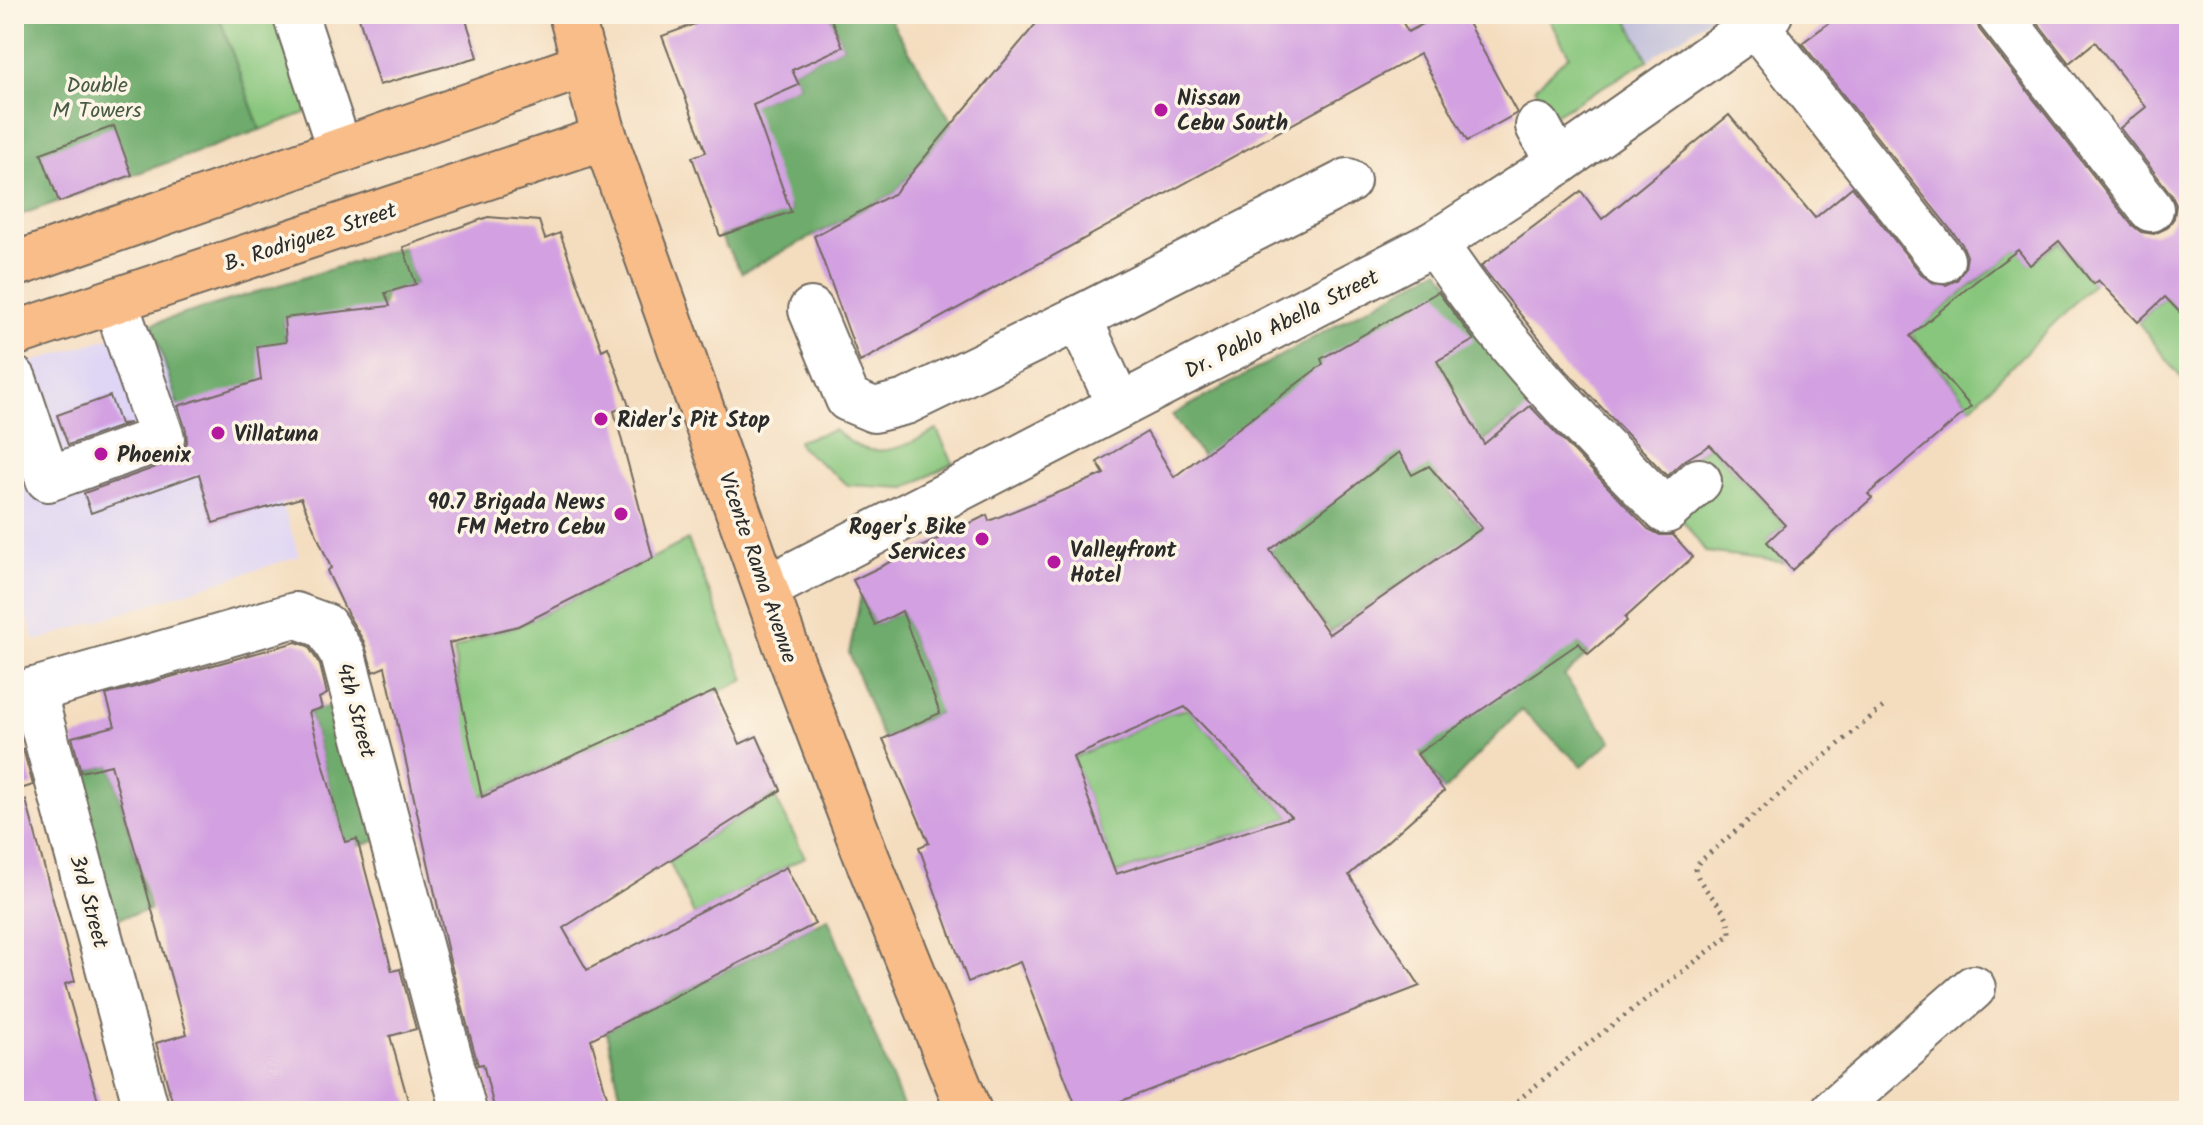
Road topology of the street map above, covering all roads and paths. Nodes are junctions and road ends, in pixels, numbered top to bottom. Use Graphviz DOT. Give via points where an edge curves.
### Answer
graph roads {
  1 [pos="295,14"];
  2 [pos="571,14"];
  3 [pos="1999,14"];
  4 [pos="1757,18"];
  5 [pos="585,65"];
  6 [pos="605,138"];
  7 [pos="340,151"];
  8 [pos="1348,181"];
  9 [pos="2151,209"];
  10 [pos="1435,243"];
  11 [pos="1942,260"];
  12 [pos="14,265"];
  13 [pos="115,301"];
  14 [pos="811,310"];
  15 [pos="1079,318"];
  16 [pos="14,334"];
  17 [pos="14,379"];
  18 [pos="1119,405"];
  19 [pos="1699,481"];
  20 [pos="767,588"];
  21 [pos="23,693"];
  22 [pos="1883,707"];
  23 [pos="1973,988"];
  24 [pos="147,1111"];
  25 [pos="464,1111"];
  26 [pos="969,1111"];
  27 [pos="1505,1111"];
  28 [pos="1833,1111"];
  1 -- 7 [label="street"];
  2 -- 5 [label="main road, Vicente Rama Avenue"];
  3 -- 9 [label="street"];
  4 -- 10 [label="street, Dr. Pablo Abella Street" via="1548,144"];
  4 -- 11 [label="street"];
  5 -- 6 [label="main road, Vicente Rama Avenue"];
  5 -- 7 [label="main road"];
  6 -- 13 [label="main road, B. Rodriguez Street"];
  6 -- 20 [label="main road, Vicente Rama Avenue"];
  7 -- 12 [label="main road"];
  8 -- 15 [label="street"];
  10 -- 18 [label="street, Dr. Pablo Abella Street"];
  10 -- 19 [label="street" via="1563,408 1666,511"];
  13 -- 16 [label="main road, B. Rodriguez Street"];
  13 -- 17 [label="street" via="162,438 48,479"];
  14 -- 15 [label="street" via="848,399 874,410 906,402"];
  15 -- 18 [label="street"];
  18 -- 20 [label="street, Dr. Pablo Abella Street"];
  20 -- 26 [label="main road, Vicente Rama Avenue"];
  21 -- 24 [label="street, 3rd Street"];
  21 -- 25 [label="street, 4th Street" via="295,615 325,626 343,655"];
  22 -- 27 [label="path" via="1695,869 1726,913 1730,935"];
  23 -- 28 [label="street"];
}
